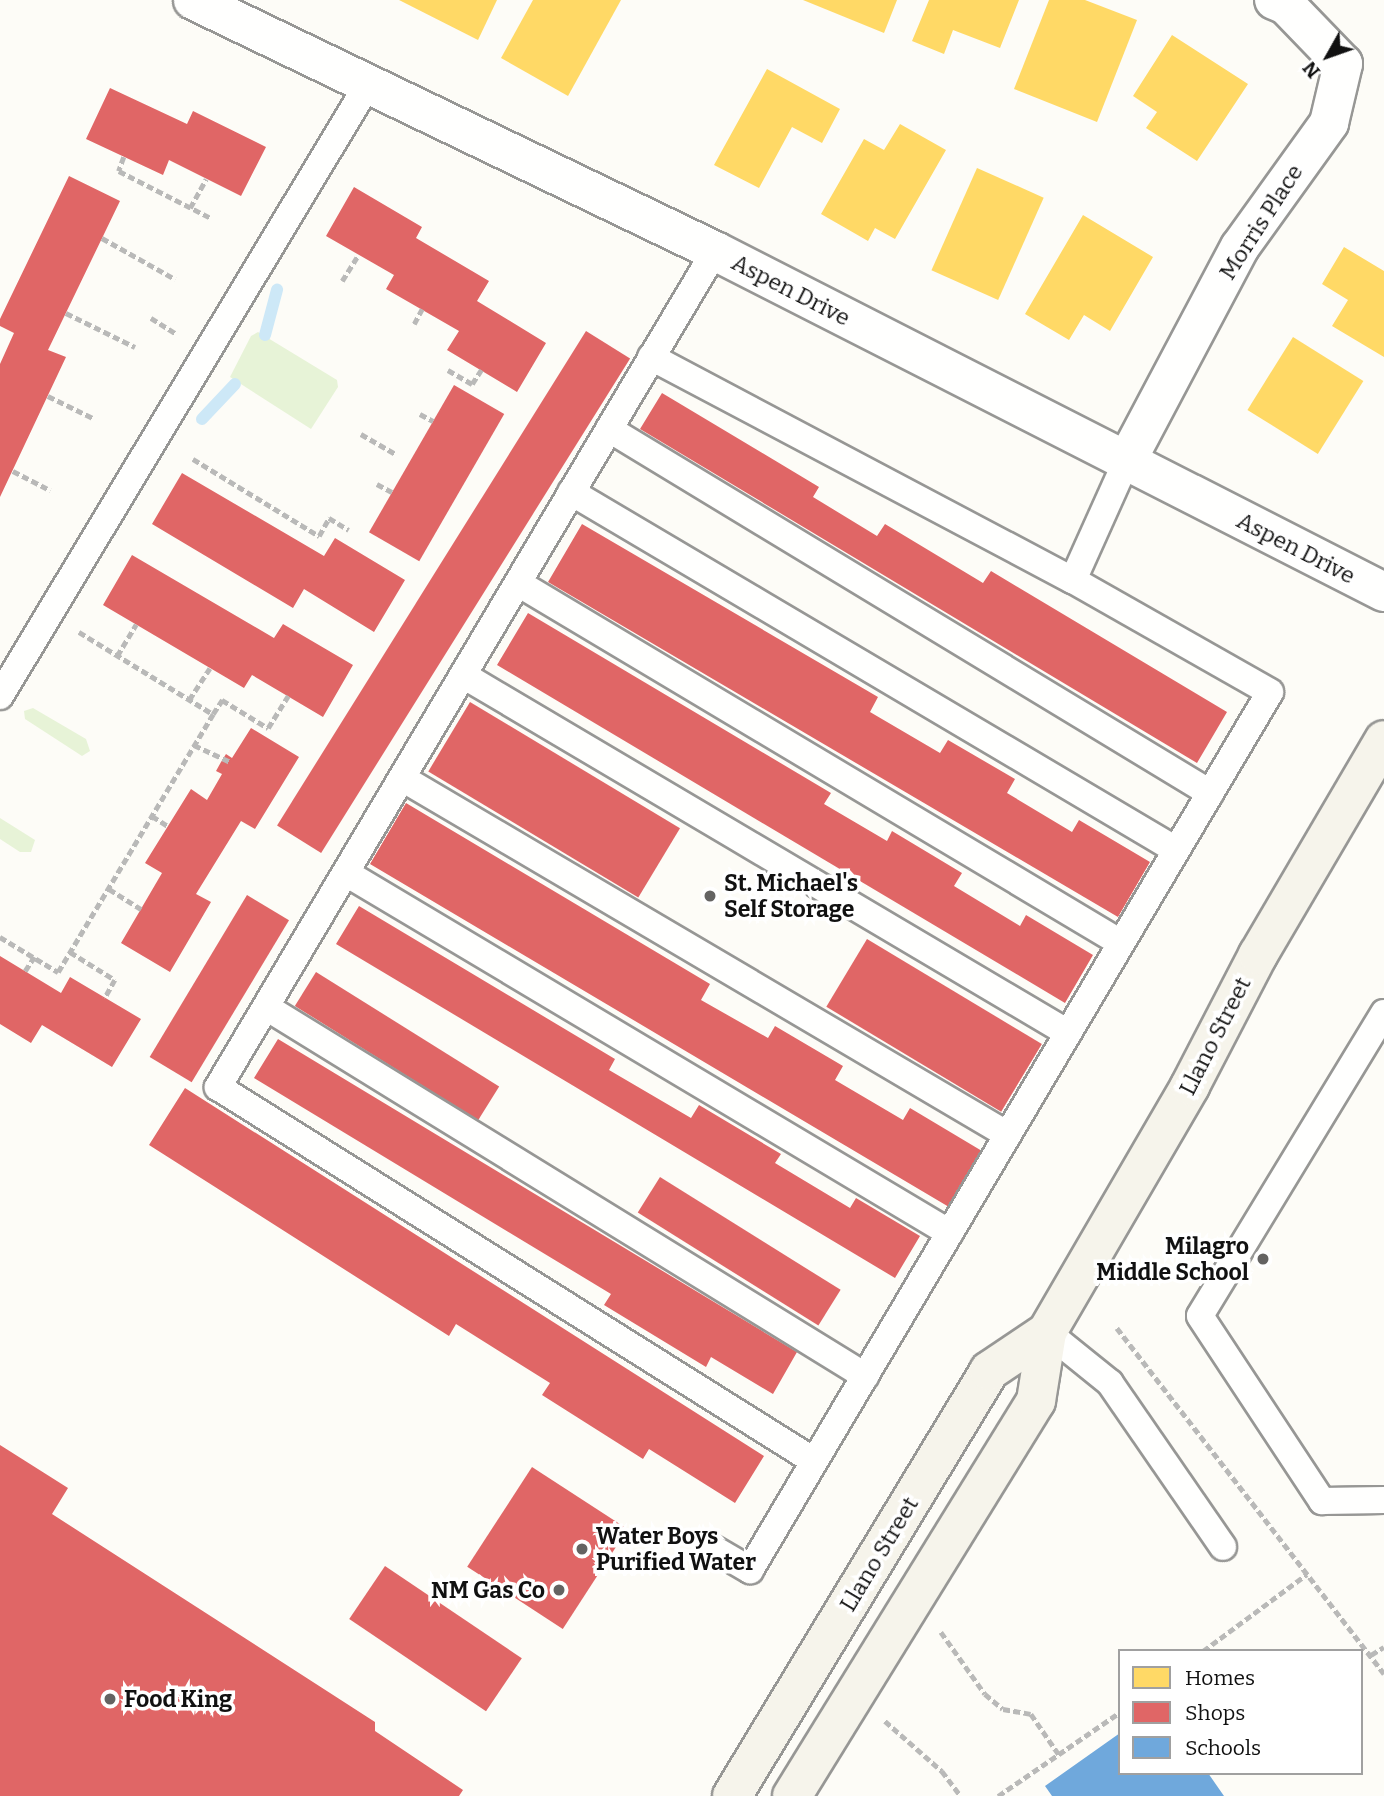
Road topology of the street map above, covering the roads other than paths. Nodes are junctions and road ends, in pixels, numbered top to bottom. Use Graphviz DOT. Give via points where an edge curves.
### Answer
graph roads {
  1 [pos="193,0"];
  2 [pos="1274,0"];
  3 [pos="370,81"];
  4 [pos="715,251"];
  5 [pos="651,357"];
  6 [pos="609,429"];
  7 [pos="1126,462"];
  8 [pos="571,492"];
  9 [pos="1073,580"];
  10 [pos="518,583"];
  11 [pos="1384,592"];
  12 [pos="463,675"];
  13 [pos="0,696"];
  14 [pos="1384,740"];
  15 [pos="402,778"];
  16 [pos="1210,793"];
  17 [pos="1176,850"];
  18 [pos="346,873"];
  19 [pos="1121,943"];
  20 [pos="266,1007"];
  21 [pos="1384,1013"];
  22 [pos="1068,1033"];
  23 [pos="1008,1135"];
  24 [pos="950,1233"];
  25 [pos="1048,1332"];
  26 [pos="865,1376"];
  27 [pos="814,1461"];
  28 [pos="1384,1500"];
  29 [pos="1223,1547"];
  30 [pos="714,1549"];
  31 [pos="789,1702"];
  32 [pos="858,1729"];
  33 [pos="732,1796"];
  34 [pos="792,1796"];
  1 -- 3 [label="street, Aspen Drive"];
  2 -- 7 [label="street, Morris Place" via="1286,5 1343,64 1329,123 1240,247"];
  3 -- 4 [label="street, Aspen Drive"];
  3 -- 13 [label="lane"];
  4 -- 5 [label="lane"];
  4 -- 7 [label="street, Aspen Drive"];
  5 -- 6 [label="lane"];
  5 -- 9 [label="lane"];
  6 -- 8 [label="lane"];
  6 -- 16 [label="lane"];
  7 -- 9 [label="lane"];
  7 -- 11 [label="street, Aspen Drive"];
  8 -- 10 [label="lane"];
  8 -- 17 [label="lane"];
  9 -- 16 [label="lane" via="1270,692"];
  10 -- 12 [label="lane"];
  10 -- 19 [label="lane"];
  12 -- 15 [label="lane"];
  12 -- 22 [label="lane"];
  14 -- 25 [label="street, Llano Street"];
  15 -- 18 [label="lane"];
  15 -- 23 [label="lane"];
  16 -- 17 [label="lane"];
  17 -- 19 [label="lane"];
  18 -- 20 [label="lane"];
  18 -- 24 [label="lane"];
  19 -- 22 [label="lane"];
  20 -- 26 [label="lane"];
  20 -- 27 [label="lane" via="218,1087"];
  21 -- 28 [label="lane" via="1200,1316 1322,1501"];
  22 -- 23 [label="lane"];
  23 -- 24 [label="lane"];
  24 -- 26 [label="lane"];
  25 -- 29 [label="lane" via="1110,1383"];
  25 -- 31 [label="street, Llano Street" via="989,1371"];
  25 -- 32 [label="street, Llano Street" via="1036,1401"];
  26 -- 27 [label="lane"];
  27 -- 30 [label="lane" via="750,1570"];
  31 -- 32 [label="street"];
  31 -- 33 [label="street, Llano Street"];
  32 -- 34 [label="street, Llano Street"];
}
